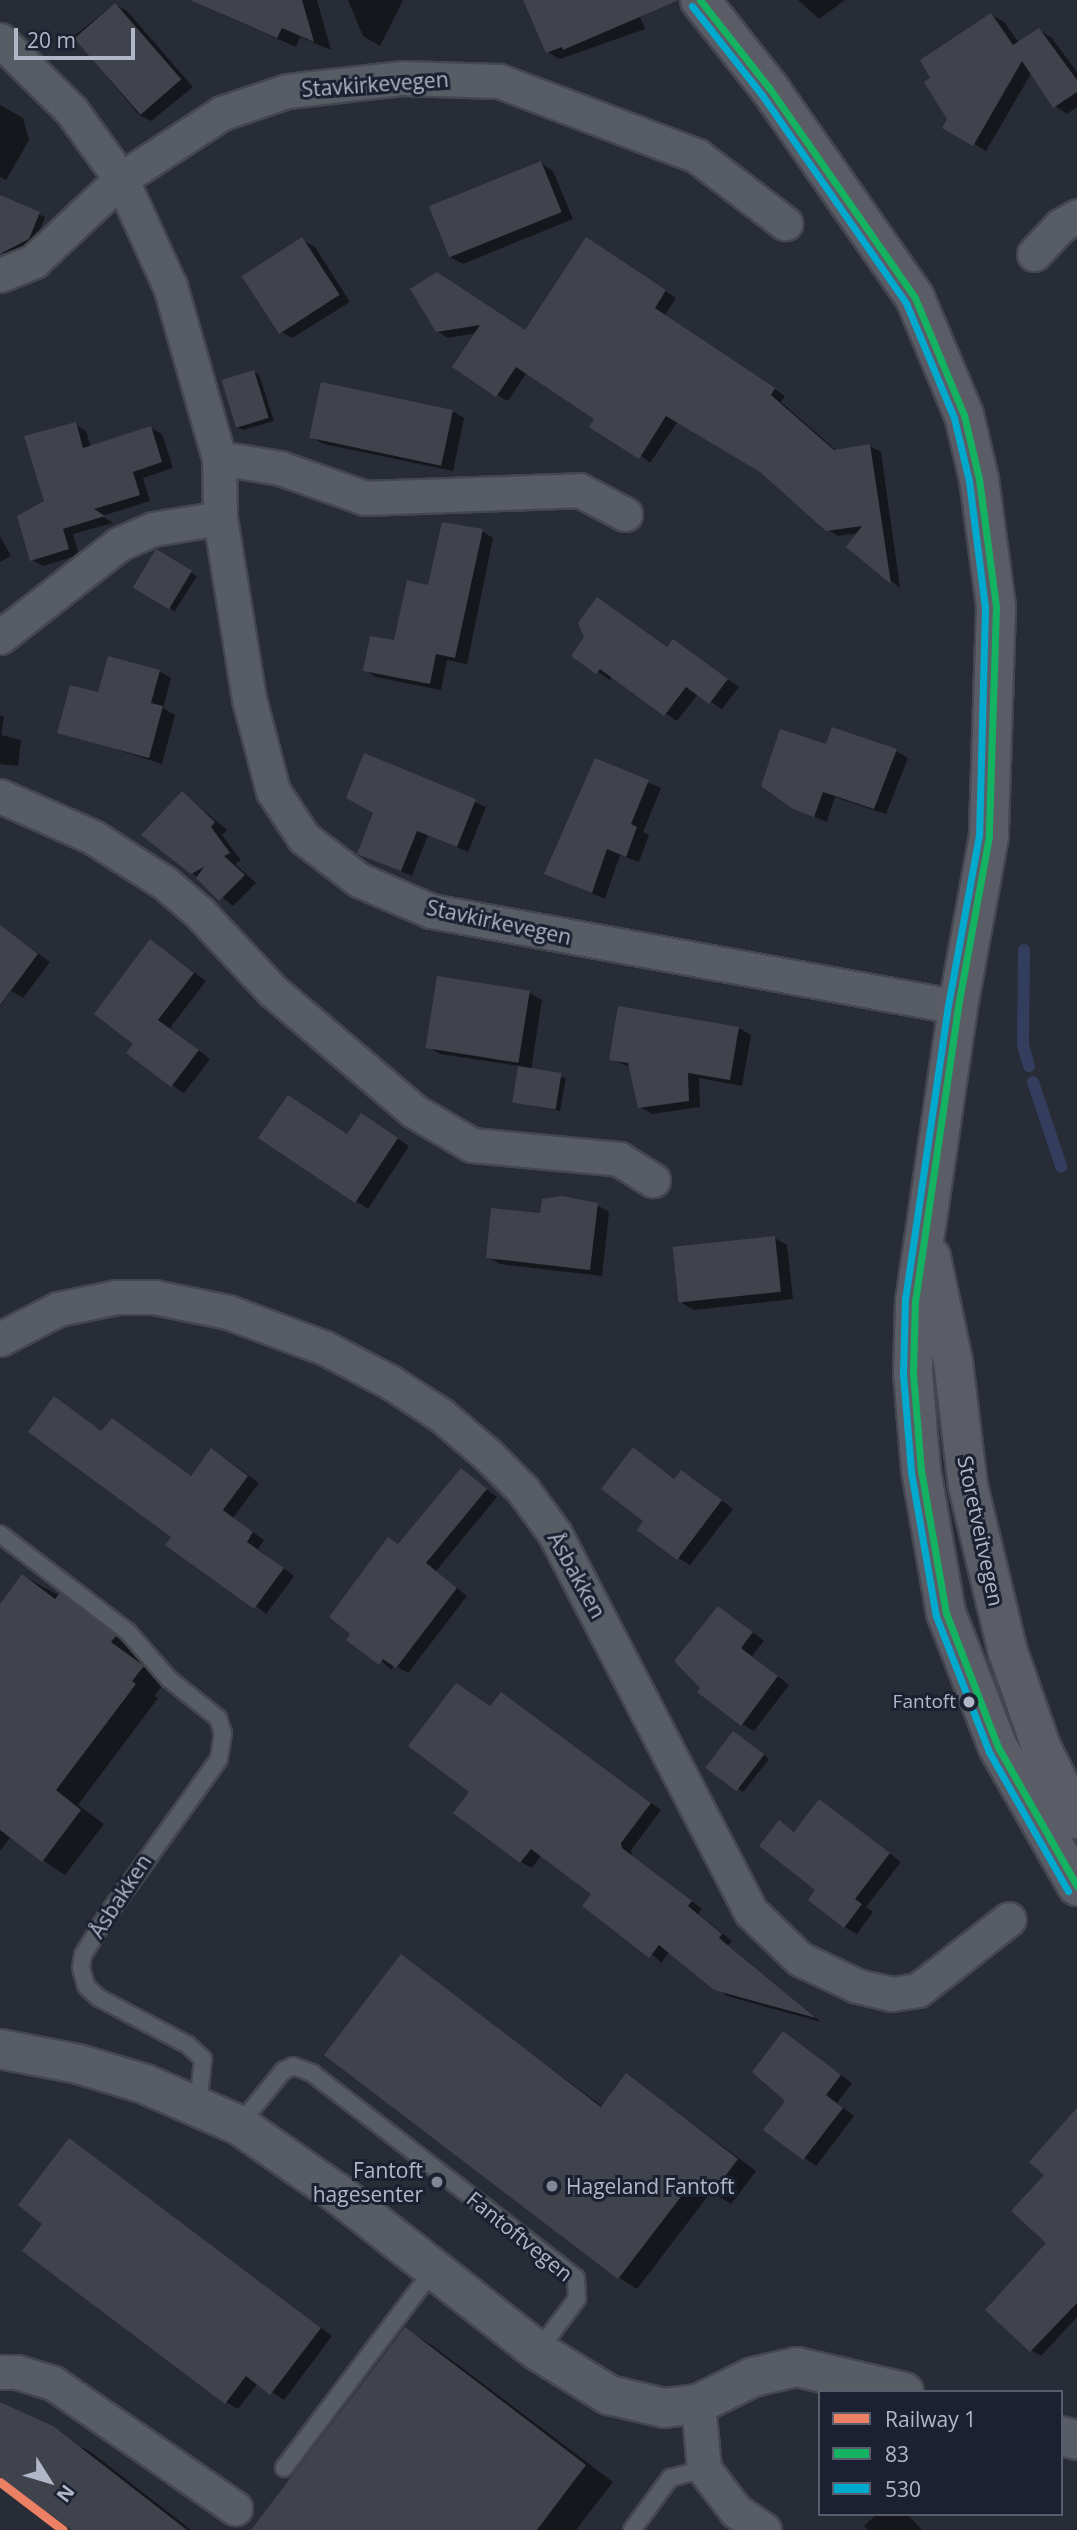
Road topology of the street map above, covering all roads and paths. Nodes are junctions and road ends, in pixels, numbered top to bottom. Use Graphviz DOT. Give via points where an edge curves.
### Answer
graph roads {
  1 [pos="700,0"];
  2 [pos="0,40"];
  3 [pos="121,180"];
  4 [pos="1077,216"];
  5 [pos="785,223"];
  6 [pos="1034,254"];
  7 [pos="0,275"];
  8 [pos="219,458"];
  9 [pos="625,514"];
  10 [pos="220,518"];
  11 [pos="0,637"];
  12 [pos="0,796"];
  13 [pos="958,1007"];
  14 [pos="653,1180"];
  15 [pos="926,1231"];
  16 [pos="0,1339"];
  17 [pos="0,1534"];
  18 [pos="1077,1820"];
  19 [pos="1077,1886"];
  20 [pos="1009,1919"];
  21 [pos="0,2049"];
  22 [pos="198,2106"];
  23 [pos="239,2125"];
  24 [pos="434,2270"];
  25 [pos="538,2351"];
  26 [pos="0,2372"];
  27 [pos="895,2390"];
  28 [pos="698,2404"];
  29 [pos="284,2468"];
  30 [pos="705,2469"];
  31 [pos="235,2508"];
  32 [pos="632,2530"];
  33 [pos="764,2530"];
  1 -- 13 [label="main road, Storetveitvegen" via="770,89 915,298 964,415 990,546 997,661 989,836"];
  2 -- 3 [label="street, Stavkirkevegen" via="71,110"];
  3 -- 5 [label="street, Stavkirkevegen" via="222,113 255,100 287,91 403,78 475,78 499,81 697,156"];
  3 -- 7 [label="street, Stavkirkevegen" via="63,239 34,261"];
  3 -- 8 [label="street, Stavkirkevegen" via="170,286"];
  4 -- 6 [label="street" via="1060,226"];
  8 -- 9 [label="street" via="280,468 365,498 579,490"];
  8 -- 10 [label="street, Stavkirkevegen"];
  10 -- 11 [label="street" via="153,529 119,544"];
  10 -- 13 [label="street, Stavkirkevegen" via="249,699 272,791 304,838 359,880 431,911"];
  12 -- 14 [label="street" via="93,837 165,883 199,912 272,991 414,1111 472,1145 619,1159"];
  13 -- 15 [label="main road, Storetveitvegen"];
  15 -- 18 [label="main road, Storetveitvegen" via="954,1361 968,1486 1007,1652 1041,1747"];
  15 -- 19 [label="main road, Storetveitvegen" via="915,1300 913,1373 921,1470 946,1613 998,1747"];
  16 -- 20 [label="street, Åsbakken" via="58,1309 117,1297 154,1297 252,1321 324,1348 390,1382 441,1415 488,1455 523,1490 555,1534 751,1912 800,1959 857,1986 892,1994 918,1990"];
  17 -- 22 [label="lane, Åsbakken" via="128,1632 169,1679 218,1718 223,1744 219,1759 106,1917 83,1955 81,1968 86,1986 99,1998 188,2045 203,2059"];
  21 -- 22 [label="street" via="78,2064"];
  22 -- 23 [label="street"];
  23 -- 24 [label="street" via="337,2193"];
  23 -- 25 [label="lane, Fantoftvegen" via="284,2071 293,2066 312,2073 576,2278 576,2299"];
  24 -- 25 [label="street"];
  24 -- 29 [label="lane"];
  25 -- 28 [label="street" via="609,2395 665,2408"];
  26 -- 31 [label="street" via="18,2372 53,2383"];
  27 -- 28 [label="street" via="797,2367 753,2377"];
  28 -- 30 [label="street"];
  30 -- 32 [label="lane" via="670,2478"];
  30 -- 33 [label="street" via="736,2511"];
}
